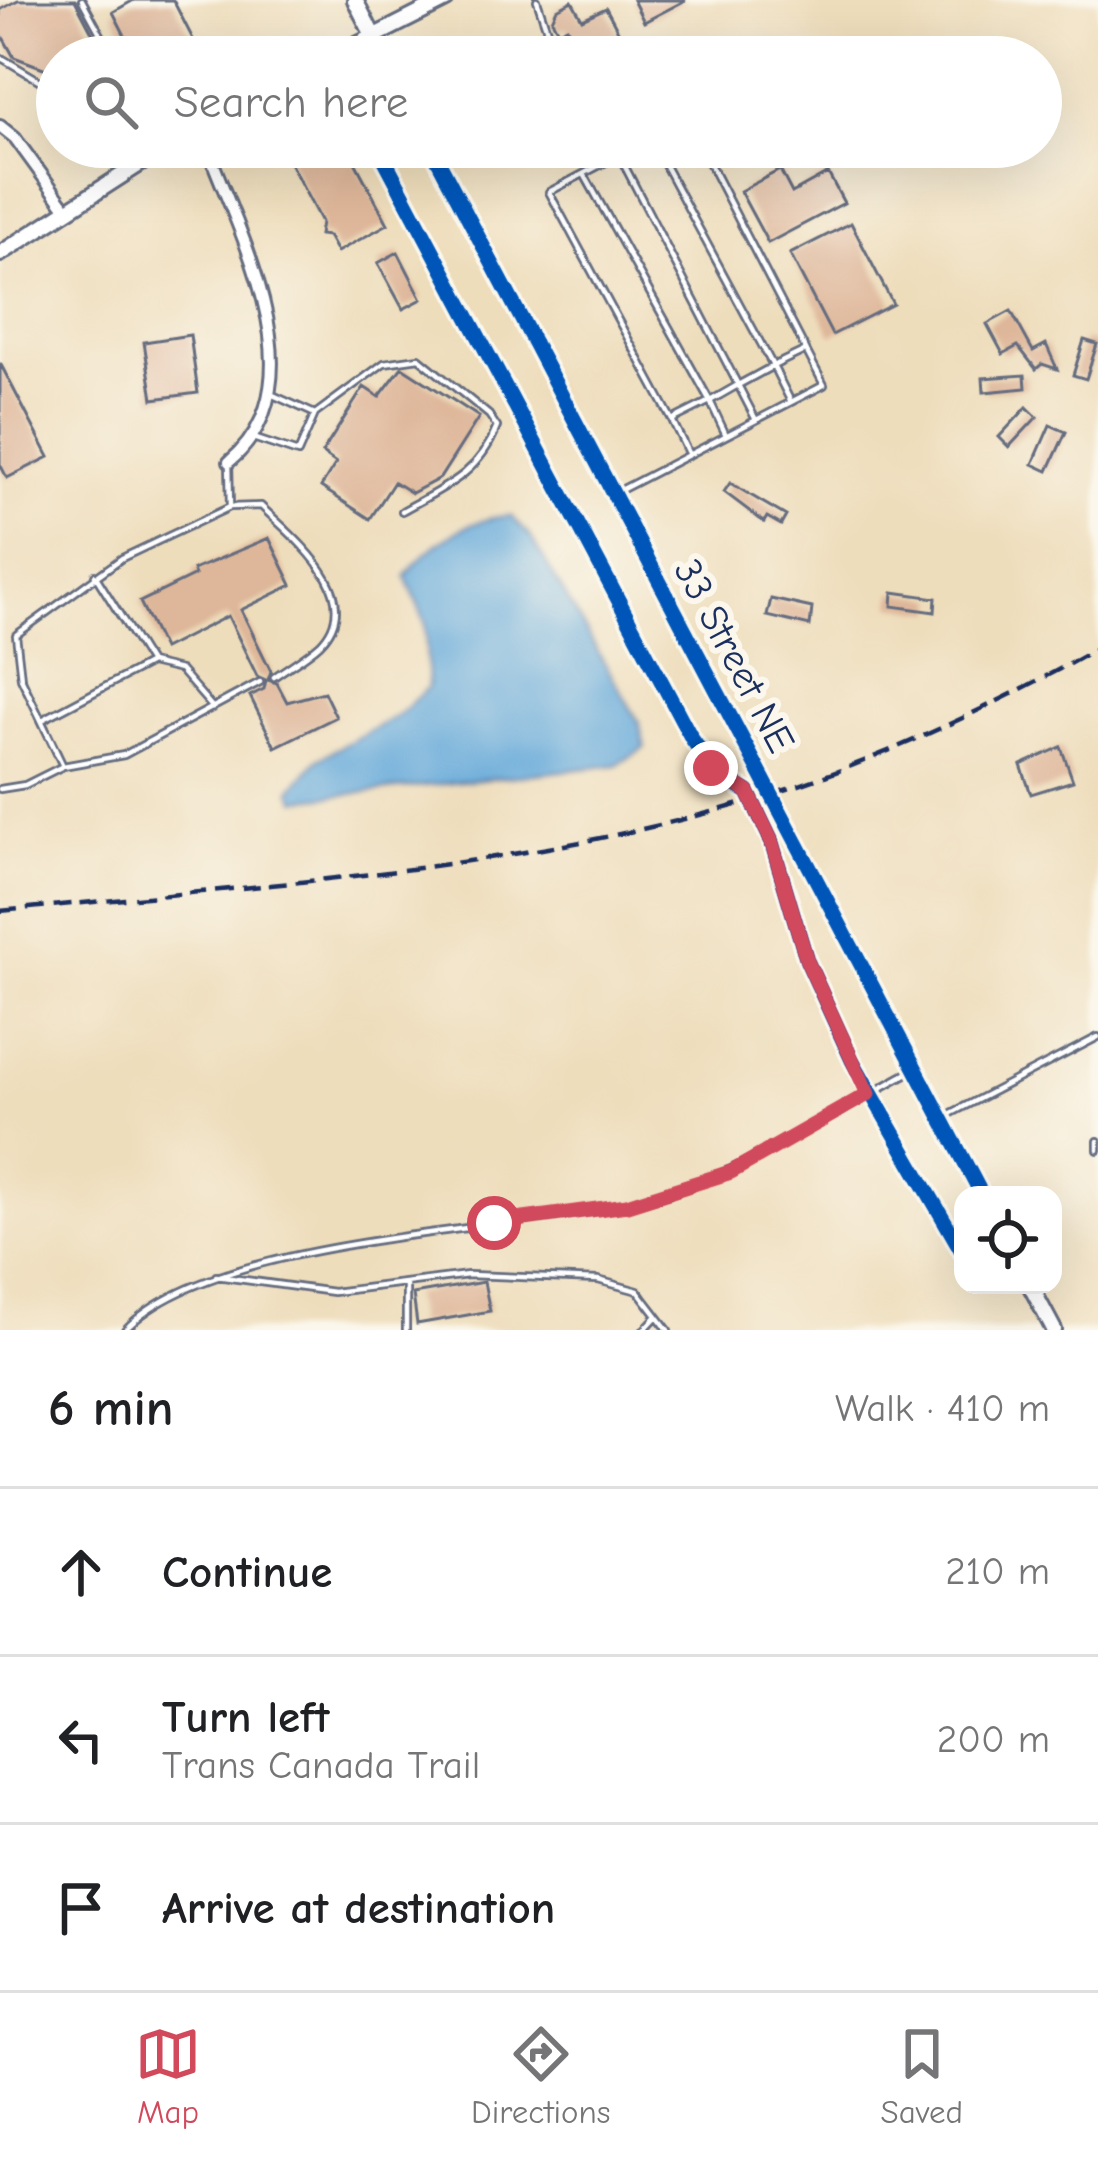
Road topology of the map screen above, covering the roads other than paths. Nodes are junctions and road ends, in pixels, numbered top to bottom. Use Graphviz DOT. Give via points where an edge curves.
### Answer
graph roads {
  1 [pos="82,0"];
  2 [pos="355,0"];
  3 [pos="446,0"];
  4 [pos="537,0"];
  5 [pos="102,36"];
  6 [pos="373,36"];
  7 [pos="376,36"];
  8 [pos="549,36"];
  9 [pos="0,57"];
  10 [pos="36,78"];
  11 [pos="0,126"];
  12 [pos="15,138"];
  13 [pos="0,144"];
  14 [pos="36,166"];
  15 [pos="37,168"];
  16 [pos="132,168"];
  17 [pos="215,168"];
  18 [pos="442,168"];
  19 [pos="595,168"];
  20 [pos="626,168"];
  21 [pos="666,168"];
  22 [pos="712,168"];
  23 [pos="584,174"];
  24 [pos="67,208"];
  25 [pos="0,254"];
  26 [pos="806,350"];
  27 [pos="773,367"];
  28 [pos="738,385"];
  29 [pos="268,393"];
  30 [pos="710,401"];
  31 [pos="791,402"];
  32 [pos="315,414"];
  33 [pos="672,420"];
  34 [pos="756,420"];
  35 [pos="726,436"];
  36 [pos="252,437"];
  37 [pos="689,455"];
  38 [pos="229,462"];
  39 [pos="611,495"];
  40 [pos="230,507"];
  41 [pos="402,511"];
  42 [pos="95,575"];
  43 [pos="150,663"];
  44 [pos="274,677"];
  45 [pos="260,682"];
  46 [pos="213,708"];
  47 [pos="41,720"];
  48 [pos="64,766"];
  49 [pos="0,789"];
  50 [pos="1098,1036"];
  51 [pos="915,1069"];
  52 [pos="941,1118"];
  53 [pos="1098,1141"];
  54 [pos="1098,1150"];
  55 [pos="977,1186"];
  56 [pos="210,1275"];
  57 [pos="406,1283"];
  58 [pos="1035,1294"];
  59 [pos="657,1316"];
  60 [pos="125,1330"];
  61 [pos="406,1330"];
  62 [pos="644,1330"];
  63 [pos="668,1330"];
  64 [pos="1054,1330"];
  1 -- 5 [label="lane"];
  2 -- 6 [label="street"];
  3 -- 7 [label="street"];
  4 -- 8 [label="lane"];
  9 -- 10 [label="lane"];
  11 -- 12 [label="street"];
  12 -- 13 [label="lane"];
  12 -- 14 [label="street"];
  15 -- 24 [label="street"];
  16 -- 24 [label="street"];
  17 -- 29 [label="street" via="262,297 271,344"];
  18 -- 39 [label="street, 33 Street NE"];
  19 -- 23 [label="lane"];
  20 -- 28 [label="lane"];
  21 -- 27 [label="lane"];
  22 -- 26 [label="lane"];
  23 -- 30 [label="lane"];
  23 -- 33 [label="lane" via="549,192"];
  24 -- 25 [label="street"];
  26 -- 27 [label="lane"];
  26 -- 31 [label="lane" via="824,385"];
  27 -- 28 [label="lane"];
  27 -- 31 [label="lane"];
  28 -- 30 [label="lane"];
  28 -- 34 [label="lane"];
  29 -- 32 [label="lane"];
  29 -- 36 [label="street"];
  30 -- 33 [label="lane"];
  30 -- 35 [label="lane"];
  31 -- 34 [label="lane"];
  32 -- 36 [label="lane" via="298,453"];
  32 -- 41 [label="lane" via="347,385 405,357 419,358 489,415 497,427 485,458"];
  33 -- 37 [label="lane"];
  34 -- 35 [label="lane"];
  35 -- 37 [label="lane"];
  36 -- 38 [label="street"];
  37 -- 39 [label="lane"];
  38 -- 40 [label="lane"];
  39 -- 51 [label="street, 33 Street NE"];
  40 -- 42 [label="lane"];
  40 -- 44 [label="lane" via="261,506 326,569 331,586 332,625 322,642"];
  42 -- 43 [label="lane"];
  42 -- 47 [label="lane" via="16,635 21,678"];
  43 -- 46 [label="lane" via="180,670"];
  43 -- 47 [label="lane"];
  45 -- 46 [label="lane"];
  46 -- 48 [label="lane" via="124,754"];
  47 -- 48 [label="lane"];
  48 -- 49 [label="lane"];
  50 -- 52 [label="lane"];
  51 -- 52 [label="street, 33 Street NE"];
  51 -- 56 [label="lane" via="731,1172 627,1205"];
  52 -- 55 [label="street, 33 Street NE"];
  53 -- 54 [label="lane"];
  56 -- 57 [label="lane" via="333,1292"];
  56 -- 60 [label="lane" via="140,1313"];
  57 -- 59 [label="lane" via="468,1275 598,1280 638,1291"];
  57 -- 61 [label="lane"];
  58 -- 64 [label="street"];
  59 -- 62 [label="lane"];
  59 -- 63 [label="lane"];
}
